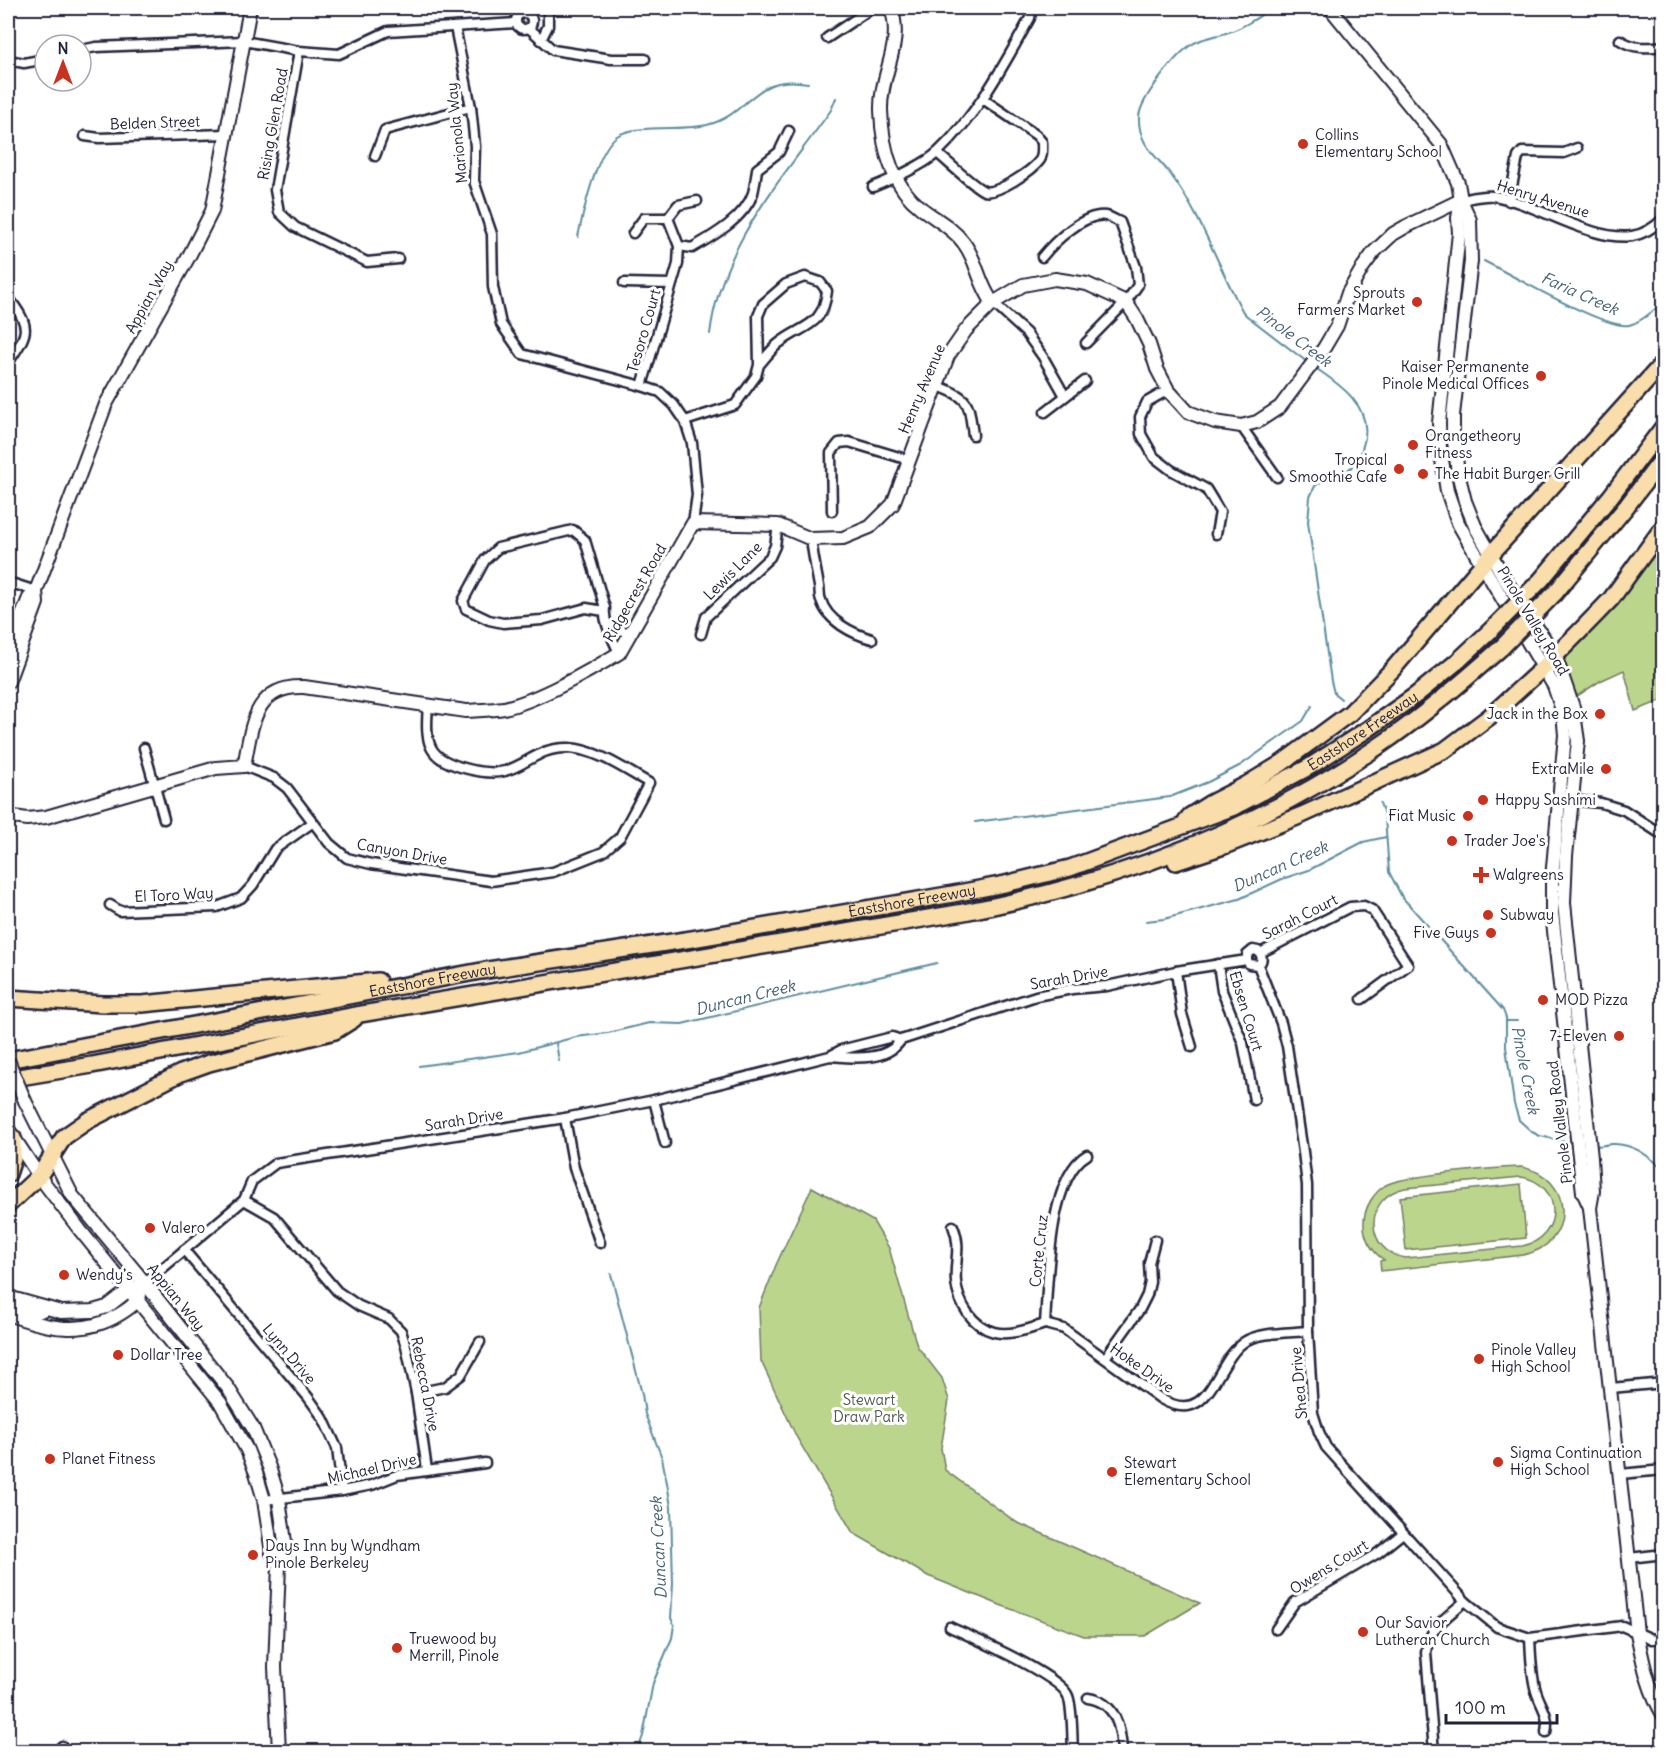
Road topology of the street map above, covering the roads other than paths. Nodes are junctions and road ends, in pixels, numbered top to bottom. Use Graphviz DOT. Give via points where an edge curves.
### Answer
graph roads {
  1 [pos="250,8"];
  2 [pos="548,8"];
  3 [pos="872,8"];
  4 [pos="891,8"];
  5 [pos="1032,8"];
  6 [pos="1330,8"];
  7 [pos="524,10"];
  8 [pos="516,24"];
  9 [pos="456,27"];
  10 [pos="529,28"];
  11 [pos="827,38"];
  12 [pos="244,40"];
  13 [pos="541,40"];
  14 [pos="1620,40"];
  15 [pos="1664,46"];
  16 [pos="93,48"];
  17 [pos="299,51"];
  18 [pos="645,59"];
  19 [pos="8,60"];
  20 [pos="33,61"];
  21 [pos="984,99"];
  22 [pos="471,107"];
  23 [pos="789,131"];
  24 [pos="226,134"];
  25 [pos="85,136"];
  26 [pos="1577,148"];
  27 [pos="937,153"];
  28 [pos="375,156"];
  29 [pos="895,178"];
  30 [pos="873,187"];
  31 [pos="1461,200"];
  32 [pos="697,201"];
  33 [pos="1509,201"];
  34 [pos="668,218"];
  35 [pos="1664,218"];
  36 [pos="633,232"];
  37 [pos="679,246"];
  38 [pos="1042,257"];
  39 [pos="398,258"];
  40 [pos="624,283"];
  41 [pos="671,284"];
  42 [pos="8,297"];
  43 [pos="1126,302"];
  44 [pos="993,303"];
  45 [pos="1086,343"];
  46 [pos="1664,362"];
  47 [pos="8,363"];
  48 [pos="759,365"];
  49 [pos="1085,381"];
  50 [pos="936,385"];
  51 [pos="642,386"];
  52 [pos="1168,390"];
  53 [pos="1065,396"];
  54 [pos="1045,412"];
  55 [pos="685,421"];
  56 [pos="1241,426"];
  57 [pos="1664,426"];
  58 [pos="973,435"];
  59 [pos="1664,456"];
  60 [pos="909,460"];
  61 [pos="1277,477"];
  62 [pos="832,511"];
  63 [pos="693,523"];
  64 [pos="778,525"];
  65 [pos="1664,526"];
  66 [pos="1216,534"];
  67 [pos="811,539"];
  68 [pos="1492,553"];
  69 [pos="1482,566"];
  70 [pos="8,582"];
  71 [pos="36,591"];
  72 [pos="604,611"];
  73 [pos="608,624"];
  74 [pos="630,634"];
  75 [pos="700,634"];
  76 [pos="872,639"];
  77 [pos="8,650"];
  78 [pos="619,652"];
  79 [pos="1555,655"];
  80 [pos="1544,667"];
  81 [pos="8,682"];
  82 [pos="428,705"];
  83 [pos="144,748"];
  84 [pos="244,766"];
  85 [pos="155,785"];
  86 [pos="1566,800"];
  87 [pos="8,816"];
  88 [pos="164,819"];
  89 [pos="312,823"];
  90 [pos="1180,829"];
  91 [pos="1664,836"];
  92 [pos="1126,870"];
  93 [pos="110,905"];
  94 [pos="1260,953"];
  95 [pos="1247,960"];
  96 [pos="1218,964"];
  97 [pos="1258,965"];
  98 [pos="1176,971"];
  99 [pos="482,972"];
  100 [pos="8,998"];
  101 [pos="1362,999"];
  102 [pos="361,1014"];
  103 [pos="901,1040"];
  104 [pos="1192,1047"];
  105 [pos="830,1056"];
  106 [pos="8,1060"];
  107 [pos="92,1065"];
  108 [pos="8,1079"];
  109 [pos="8,1089"];
  110 [pos="654,1100"];
  111 [pos="1254,1100"];
  112 [pos="565,1118"];
  113 [pos="10,1134"];
  114 [pos="665,1143"];
  115 [pos="1088,1155"];
  116 [pos="52,1156"];
  117 [pos="8,1174"];
  118 [pos="39,1176"];
  119 [pos="244,1200"];
  120 [pos="8,1205"];
  121 [pos="953,1226"];
  122 [pos="1155,1240"];
  123 [pos="600,1243"];
  124 [pos="184,1250"];
  125 [pos="145,1283"];
  126 [pos="129,1290"];
  127 [pos="8,1297"];
  128 [pos="137,1301"];
  129 [pos="8,1306"];
  130 [pos="45,1308"];
  131 [pos="8,1314"];
  132 [pos="1045,1324"];
  133 [pos="1308,1331"];
  134 [pos="480,1342"];
  135 [pos="1105,1358"];
  136 [pos="1664,1383"];
  137 [pos="1611,1388"];
  138 [pos="416,1393"];
  139 [pos="485,1463"];
  140 [pos="427,1470"];
  141 [pos="1664,1470"];
  142 [pos="1620,1474"];
  143 [pos="342,1491"];
  144 [pos="279,1499"];
  145 [pos="264,1500"];
  146 [pos="1403,1533"];
  147 [pos="1664,1554"];
  148 [pos="1629,1558"];
  149 [pos="279,1565"];
  150 [pos="1465,1601"];
  151 [pos="951,1627"];
  152 [pos="1276,1629"];
  153 [pos="1637,1633"];
  154 [pos="1530,1638"];
  155 [pos="1664,1638"];
  156 [pos="1088,1698"];
  157 [pos="1664,1716"];
  158 [pos="1546,1732"];
  159 [pos="279,1752"];
  160 [pos="1073,1752"];
  161 [pos="1122,1752"];
  162 [pos="1434,1752"];
  1 -- 12 [label="main road, Appian Way"];
  2 -- 13 [label="street" via="548,26"];
  3 -- 11 [label="street"];
  4 -- 29 [label="main road" via="897,23 881,108 885,146"];
  5 -- 21 [label="street"];
  6 -- 31 [label="main road, Pinole Valley Road" via="1441,144"];
  7 -- 8 [label="street"];
  7 -- 10 [label="street" via="531,19"];
  8 -- 9 [label="street"];
  8 -- 10 [label="street" via="521,29"];
  9 -- 17 [label="street" via="388,31 339,54"];
  9 -- 22 [label="street, Marionola Way"];
  10 -- 13 [label="street"];
  12 -- 16 [label="street"];
  12 -- 17 [label="street"];
  12 -- 24 [label="main road, Appian Way"];
  13 -- 18 [label="street" via="553,50 611,59"];
  14 -- 15 [label="street" via="1644,48"];
  17 -- 39 [label="street, Rising Glen Road" via="275,190 279,212 295,227 367,262"];
  19 -- 20 [label="street"];
  21 -- 27 [label="street"];
  21 -- 27 [label="street" via="1036,135 1042,142 1039,160 1008,185 984,190"];
  22 -- 28 [label="street" via="384,130"];
  22 -- 51 [label="street, Marionola Way" via="474,181 492,234 493,287 501,324 522,354"];
  23 -- 37 [label="street" via="779,152 757,170 753,194 740,213 692,248"];
  24 -- 25 [label="street, Belden Street"];
  24 -- 71 [label="main road, Appian Way" via="212,211 106,404"];
  26 -- 33 [label="street" via="1564,153 1522,152"];
  27 -- 29 [label="street"];
  29 -- 30 [label="street"];
  29 -- 44 [label="main road" via="910,199 957,233 970,251 983,289"];
  31 -- 33 [label="street, Henry Avenue" via="1491,196"];
  31 -- 56 [label="main road, Henry Avenue" via="1406,226 1374,252 1348,293 1337,326 1324,348 1280,407 1257,422"];
  31 -- 68 [label="main road, Pinole Valley Road" via="1470,220 1470,261 1453,434 1465,501"];
  31 -- 69 [label="main road, Pinole Valley Road" via="1442,381 1440,448 1447,491 1458,523"];
  32 -- 34 [label="street" via="678,205"];
  33 -- 35 [label="street, Henry Avenue" via="1612,236 1641,234"];
  34 -- 36 [label="street" via="644,218"];
  34 -- 37 [label="street"];
  37 -- 41 [label="street, Tesoro Court"];
  38 -- 43 [label="street" via="1053,243 1089,218 1105,216 1120,222 1136,267 1138,285"];
  40 -- 41 [label="street, Tesoro Court"];
  41 -- 51 [label="street, Tesoro Court"];
  42 -- 47 [label="street" via="24,319 24,339"];
  43 -- 44 [label="main road, Henry Avenue" via="1088,284 1055,279 1023,285"];
  43 -- 45 [label="street"];
  43 -- 52 [label="main road"];
  44 -- 50 [label="main road, Henry Avenue" via="966,330 948,356"];
  44 -- 53 [label="street" via="1026,333"];
  46 -- 68 [label="highway"];
  48 -- 48 [label="street" via="777,345 819,318 825,307 826,291 820,282 805,277 786,284 763,304 758,316"];
  48 -- 55 [label="street" via="756,376 735,405"];
  49 -- 53 [label="street"];
  50 -- 58 [label="street" via="962,396"];
  50 -- 60 [label="main road, Henry Avenue"];
  51 -- 55 [label="street, Ridgecrest Road" via="660,392"];
  52 -- 56 [label="main road" via="1188,412"];
  52 -- 66 [label="street" via="1147,402 1140,417 1141,434 1154,457 1206,489 1220,512"];
  53 -- 54 [label="street"];
  55 -- 63 [label="street, Ridgecrest Road" via="692,443 697,495"];
  56 -- 61 [label="street"];
  57 -- 90 [label="highway, Eastshore Freeway, bridge" via="1541,580 1459,660 1416,695 1309,767 1234,807"];
  59 -- 92 [label="highway, Eastshore Freeway, bridge" via="1556,593 1502,647 1417,718 1312,788 1241,825"];
  60 -- 62 [label="street" via="849,442 839,443 831,453"];
  60 -- 67 [label="main road, Henry Avenue" via="893,504 870,527 843,538"];
  63 -- 64 [label="main road, Henry Avenue"];
  63 -- 74 [label="main road, Ridgecrest Road"];
  64 -- 67 [label="main road, Henry Avenue"];
  64 -- 75 [label="street, Lewis Lane" via="770,557 706,617"];
  65 -- 79 [label="highway" via="1611,599"];
  67 -- 76 [label="street" via="820,600 830,616 856,635"];
  68 -- 69 [label="highway"];
  68 -- 79 [label="main road, Pinole Valley Road"];
  69 -- 80 [label="main road, Pinole Valley Road"];
  69 -- 90 [label="highway" via="1350,713 1282,763 1190,816"];
  70 -- 71 [label="street"];
  71 -- 77 [label="main road, Appian Way" via="29,598"];
  71 -- 81 [label="main road, Appian Way" via="38,602"];
  72 -- 72 [label="street" via="585,540 572,530 498,548 485,560 463,601 466,609 498,623 542,620 588,608"];
  72 -- 73 [label="street"];
  73 -- 74 [label="street"];
  73 -- 78 [label="street"];
  74 -- 78 [label="main road, Ridgecrest Road"];
  78 -- 82 [label="main road, Ridgecrest Road" via="523,702 466,711"];
  79 -- 80 [label="highway"];
  79 -- 86 [label="main road, Pinole Valley Road" via="1573,707 1578,741"];
  80 -- 86 [label="main road, Pinole Valley Road" via="1558,697 1564,723"];
  80 -- 92 [label="highway" via="1445,750 1224,846 1160,867"];
  82 -- 84 [label="main road, Ridgecrest Road" via="286,687 270,695 259,708"];
  82 -- 89 [label="street, Canyon Drive" via="429,741 437,756 451,765 502,772 539,753 568,748 601,757 649,783 620,837 603,852 553,872 502,880 359,862 337,851"];
  83 -- 85 [label="street"];
  84 -- 85 [label="main road, Canyon Drive" via="216,768"];
  84 -- 89 [label="street, Canyon Drive" via="281,783"];
  85 -- 87 [label="main road, Canyon Drive" via="46,817"];
  85 -- 88 [label="street"];
  86 -- 91 [label="street" via="1624,810"];
  86 -- 137 [label="main road, Pinole Valley Road" via="1564,903 1582,1130 1593,1191 1590,1208"];
  89 -- 93 [label="street, El Toro Way" via="275,849 248,892 224,906 120,911"];
  90 -- 99 [label="highway, Eastshore Freeway" via="1070,868 1005,884"];
  92 -- 102 [label="highway, Eastshore Freeway" via="1020,902"];
  94 -- 95 [label="street, Sarah Drive" via="1250,951"];
  94 -- 97 [label="street"];
  94 -- 101 [label="street, Sarah Court" via="1350,907 1364,906 1372,910 1408,965"];
  95 -- 96 [label="street, Sarah Drive"];
  95 -- 97 [label="street"];
  96 -- 98 [label="street, Sarah Drive"];
  96 -- 111 [label="street, Ebsen Court" via="1222,991 1243,1043"];
  97 -- 133 [label="street, Shea Drive" via="1287,1046 1303,1152 1307,1185"];
  98 -- 103 [label="street, Sarah Drive" via="1036,996"];
  98 -- 104 [label="street"];
  99 -- 100 [label="highway" via="456,969 364,983 142,1004"];
  99 -- 106 [label="highway, Eastshore Freeway"];
  102 -- 107 [label="highway, Eastshore Freeway"];
  102 -- 116 [label="highway" via="335,1031 182,1073 87,1121 64,1137"];
  103 -- 105 [label="street, Sarah Drive" via="892,1037"];
  103 -- 105 [label="street, Sarah Drive" via="895,1049 882,1054"];
  105 -- 110 [label="street, Sarah Drive"];
  106 -- 116 [label="main road, Appian Way, bridge"];
  107 -- 108 [label="highway, Eastshore Freeway"];
  107 -- 109 [label="highway"];
  110 -- 112 [label="street, Sarah Drive"];
  110 -- 114 [label="street"];
  112 -- 119 [label="street, Sarah Drive" via="276,1163 252,1181"];
  112 -- 123 [label="street" via="574,1168"];
  113 -- 117 [label="highway" via="13,1159"];
  113 -- 118 [label="main road, Appian Way"];
  115 -- 132 [label="street, Corte Cruz" via="1078,1161 1067,1179 1054,1218"];
  116 -- 118 [label="highway"];
  116 -- 125 [label="main road, Appian Way" via="72,1195"];
  118 -- 120 [label="highway"];
  118 -- 126 [label="main road, Appian Way"];
  119 -- 124 [label="street, Sarah Drive"];
  119 -- 138 [label="street, Rebecca Drive" via="274,1217 337,1291 389,1319 401,1331"];
  121 -- 132 [label="street" via="958,1238 956,1280 968,1314 994,1332 1021,1331"];
  122 -- 135 [label="street" via="1147,1295"];
  124 -- 125 [label="street, Sarah Drive"];
  124 -- 143 [label="street, Lynn Drive" via="323,1418 337,1448"];
  125 -- 126 [label="main road"];
  125 -- 128 [label="main road"];
  125 -- 144 [label="main road, Appian Way" via="228,1388 253,1428"];
  126 -- 128 [label="main road, Appian Way"];
  126 -- 130 [label="main road" via="107,1307 93,1311"];
  127 -- 130 [label="main road"];
  128 -- 131 [label="main road" via="112,1318 81,1329 40,1326"];
  128 -- 145 [label="main road, Appian Way" via="220,1402 247,1450"];
  129 -- 130 [label="main road" via="31,1313"];
  132 -- 135 [label="street, Hoke Drive" via="1064,1329"];
  133 -- 135 [label="street, Hoke Drive" via="1246,1340 1230,1356 1202,1400 1185,1406 1161,1399"];
  133 -- 146 [label="street, Shea Drive" via="1313,1413 1326,1447"];
  134 -- 138 [label="street" via="461,1375 445,1387"];
  136 -- 137 [label="street"];
  137 -- 142 [label="main road, Pinole Valley Road"];
  138 -- 140 [label="street, Rebecca Drive"];
  139 -- 140 [label="street, Michael Drive"];
  140 -- 143 [label="street, Michael Drive"];
  141 -- 142 [label="street"];
  142 -- 148 [label="main road, Pinole Valley Road"];
  143 -- 144 [label="street, Michael Drive"];
  144 -- 145 [label="street, Michael Drive"];
  144 -- 149 [label="main road, Appian Way" via="286,1549"];
  145 -- 149 [label="main road, Appian Way" via="272,1553"];
  146 -- 150 [label="street, Shea Drive"];
  146 -- 152 [label="street, Owens Court" via="1378,1553 1295,1602"];
  147 -- 148 [label="street"];
  148 -- 153 [label="main road, Pinole Valley Road"];
  149 -- 159 [label="main road, Appian Way" via="275,1676"];
  150 -- 154 [label="street, Shea Drive" via="1497,1627"];
  150 -- 162 [label="street" via="1428,1638"];
  151 -- 160 [label="street" via="1008,1654 1064,1688 1069,1698"];
  153 -- 154 [label="street, Shea Drive" via="1622,1626"];
  153 -- 155 [label="street, Shea Drive" via="1652,1639"];
  153 -- 157 [label="main road, Pinole Valley Road" via="1650,1687"];
  154 -- 158 [label="street" via="1536,1692 1549,1722"];
  156 -- 161 [label="street" via="1107,1705 1117,1719"];
}
